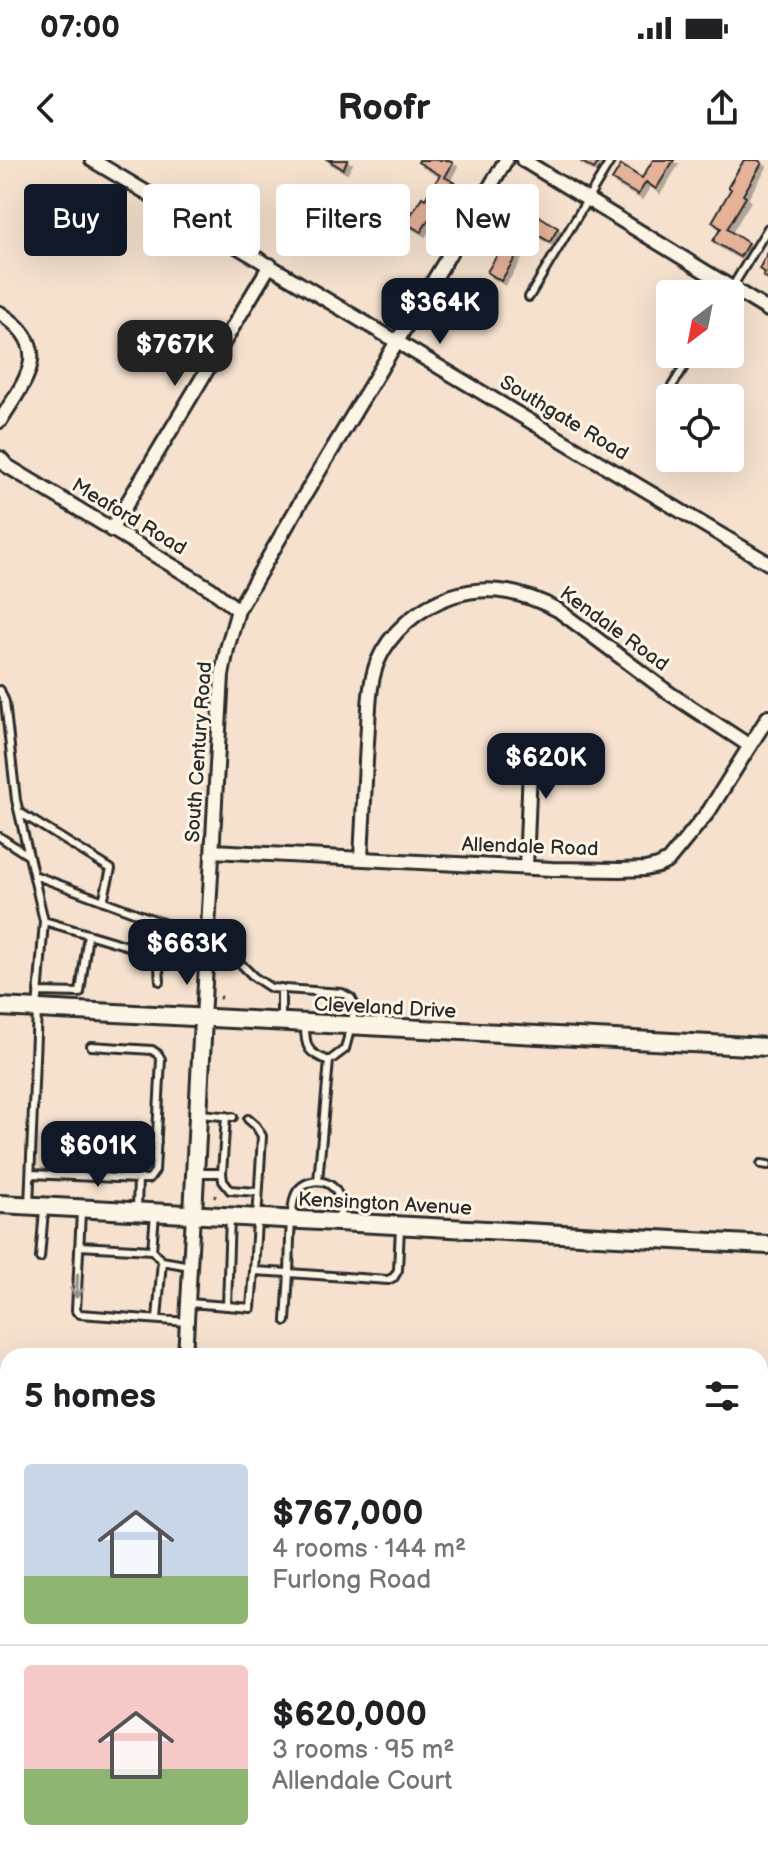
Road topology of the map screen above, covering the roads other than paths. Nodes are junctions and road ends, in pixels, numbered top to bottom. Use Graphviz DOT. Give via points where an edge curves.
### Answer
graph roads {
  1 [pos="92,160"];
  2 [pos="506,160"];
  3 [pos="523,160"];
  4 [pos="611,160"];
  5 [pos="587,199"];
  6 [pos="768,228"];
  7 [pos="270,265"];
  8 [pos="713,280"];
  9 [pos="737,280"];
  10 [pos="529,297"];
  11 [pos="744,298"];
  12 [pos="768,310"];
  13 [pos="0,313"];
  14 [pos="398,341"];
  15 [pos="0,421"];
  16 [pos="0,458"];
  17 [pos="111,530"];
  18 [pos="768,563"];
  19 [pos="238,610"];
  20 [pos="0,690"];
  21 [pos="768,717"];
  22 [pos="750,746"];
  23 [pos="516,751"];
  24 [pos="19,811"];
  25 [pos="0,837"];
  26 [pos="213,851"];
  27 [pos="29,856"];
  28 [pos="361,858"];
  29 [pos="526,867"];
  30 [pos="34,875"];
  31 [pos="103,901"];
  32 [pos="44,921"];
  33 [pos="88,934"];
  34 [pos="179,939"];
  35 [pos="208,945"];
  36 [pos="158,955"];
  37 [pos="160,981"];
  38 [pos="281,988"];
  39 [pos="38,992"];
  40 [pos="0,1007"];
  41 [pos="37,1010"];
  42 [pos="203,1019"];
  43 [pos="281,1023"];
  44 [pos="305,1024"];
  45 [pos="351,1026"];
  46 [pos="91,1046"];
  47 [pos="768,1047"];
  48 [pos="329,1061"];
  49 [pos="199,1114"];
  50 [pos="248,1119"];
  51 [pos="157,1142"];
  52 [pos="195,1173"];
  53 [pos="222,1173"];
  54 [pos="31,1174"];
  55 [pos="94,1177"];
  56 [pos="138,1179"];
  57 [pos="318,1181"];
  58 [pos="257,1192"];
  59 [pos="0,1204"];
  60 [pos="36,1206"];
  61 [pos="81,1208"];
  62 [pos="137,1211"];
  63 [pos="155,1212"];
  64 [pos="193,1214"];
  65 [pos="230,1216"];
  66 [pos="257,1217"];
  67 [pos="293,1220"];
  68 [pos="340,1222"];
  69 [pos="400,1225"];
  70 [pos="768,1245"];
  71 [pos="79,1246"];
  72 [pos="152,1250"];
  73 [pos="40,1258"];
  74 [pos="162,1261"];
  75 [pos="191,1266"];
  76 [pos="254,1271"];
  77 [pos="289,1273"];
  78 [pos="189,1303"];
  79 [pos="227,1306"];
  80 [pos="157,1319"];
  81 [pos="286,1321"];
  82 [pos="188,1322"];
  83 [pos="186,1348"];
  1 -- 7 [label="street, Southgate Road"];
  2 -- 14 [label="street, South Century Road"];
  3 -- 5 [label="street"];
  4 -- 5 [label="lane"];
  5 -- 8 [label="street"];
  5 -- 10 [label="lane"];
  6 -- 9 [label="lane"];
  7 -- 14 [label="street, Southgate Road"];
  7 -- 17 [label="street"];
  11 -- 12 [label="street"];
  13 -- 15 [label="street" via="23,332 31,353 28,376"];
  14 -- 18 [label="street, Southgate Road"];
  14 -- 19 [label="street, South Century Road"];
  16 -- 17 [label="street, Meaford Road"];
  17 -- 19 [label="street, Meaford Road"];
  19 -- 26 [label="street, South Century Road" via="222,675"];
  20 -- 24 [label="lane"];
  21 -- 22 [label="street, Allendale Road"];
  22 -- 28 [label="street, Kendale Road" via="538,599 499,590 459,594 407,622 377,663"];
  22 -- 29 [label="street, Allendale Road" via="709,811 668,861 645,869"];
  23 -- 29 [label="street" via="530,768"];
  24 -- 27 [label="lane"];
  24 -- 31 [label="lane" via="111,869"];
  25 -- 27 [label="lane"];
  26 -- 28 [label="street, Allendale Road"];
  26 -- 35 [label="street, South Century Road"];
  27 -- 30 [label="lane"];
  28 -- 29 [label="street, Allendale Road"];
  30 -- 31 [label="lane"];
  30 -- 32 [label="lane"];
  31 -- 34 [label="lane" via="179,929"];
  32 -- 33 [label="lane"];
  32 -- 39 [label="lane"];
  33 -- 36 [label="lane"];
  33 -- 39 [label="lane" via="80,993"];
  34 -- 35 [label="lane"];
  34 -- 36 [label="lane"];
  35 -- 38 [label="lane" via="227,950 254,977"];
  35 -- 42 [label="street, South Century Road"];
  36 -- 37 [label="lane"];
  38 -- 43 [label="lane"];
  38 -- 45 [label="lane" via="342,993 355,1006"];
  39 -- 41 [label="lane"];
  40 -- 41 [label="street, Cleveland Drive"];
  41 -- 42 [label="street, Cleveland Drive"];
  41 -- 54 [label="lane"];
  42 -- 43 [label="street, Cleveland Drive"];
  42 -- 49 [label="street"];
  43 -- 44 [label="street, Cleveland Drive"];
  44 -- 45 [label="street, Cleveland Drive"];
  44 -- 48 [label="lane" via="309,1050"];
  45 -- 47 [label="street, Cleveland Drive"];
  45 -- 48 [label="lane" via="345,1049"];
  46 -- 51 [label="lane" via="158,1054"];
  48 -- 57 [label="lane"];
  49 -- 52 [label="street"];
  49 -- 53 [label="lane" via="230,1116"];
  50 -- 58 [label="lane" via="262,1136"];
  51 -- 55 [label="lane" via="100,1138"];
  51 -- 56 [label="lane" via="155,1171 149,1179"];
  52 -- 53 [label="lane"];
  52 -- 64 [label="street"];
  53 -- 58 [label="lane" via="230,1190"];
  54 -- 55 [label="lane"];
  54 -- 60 [label="lane"];
  55 -- 56 [label="lane"];
  56 -- 62 [label="lane"];
  57 -- 67 [label="lane" via="298,1191"];
  57 -- 68 [label="lane" via="337,1193"];
  58 -- 66 [label="lane"];
  59 -- 60 [label="street, Kensington Avenue"];
  60 -- 61 [label="street, Kensington Avenue"];
  60 -- 73 [label="lane"];
  61 -- 62 [label="street, Kensington Avenue"];
  61 -- 71 [label="lane"];
  62 -- 63 [label="street, Kensington Avenue"];
  63 -- 64 [label="street, Kensington Avenue"];
  63 -- 72 [label="lane"];
  64 -- 65 [label="street, Kensington Avenue"];
  64 -- 75 [label="street"];
  65 -- 66 [label="street, Kensington Avenue"];
  65 -- 79 [label="lane"];
  66 -- 67 [label="street, Kensington Avenue"];
  66 -- 76 [label="lane"];
  67 -- 68 [label="street, Kensington Avenue"];
  67 -- 77 [label="lane"];
  68 -- 69 [label="street, Kensington Avenue"];
  69 -- 70 [label="street, Kensington Avenue"];
  69 -- 77 [label="lane" via="398,1270 388,1280"];
  71 -- 72 [label="lane"];
  71 -- 80 [label="lane, one-way" via="76,1311"];
  72 -- 74 [label="lane"];
  74 -- 75 [label="lane"];
  74 -- 80 [label="lane"];
  75 -- 78 [label="street"];
  76 -- 77 [label="lane"];
  76 -- 79 [label="lane" via="251,1308"];
  77 -- 81 [label="lane"];
  78 -- 79 [label="lane"];
  78 -- 82 [label="street"];
  80 -- 82 [label="lane"];
  82 -- 83 [label="street"];
}
